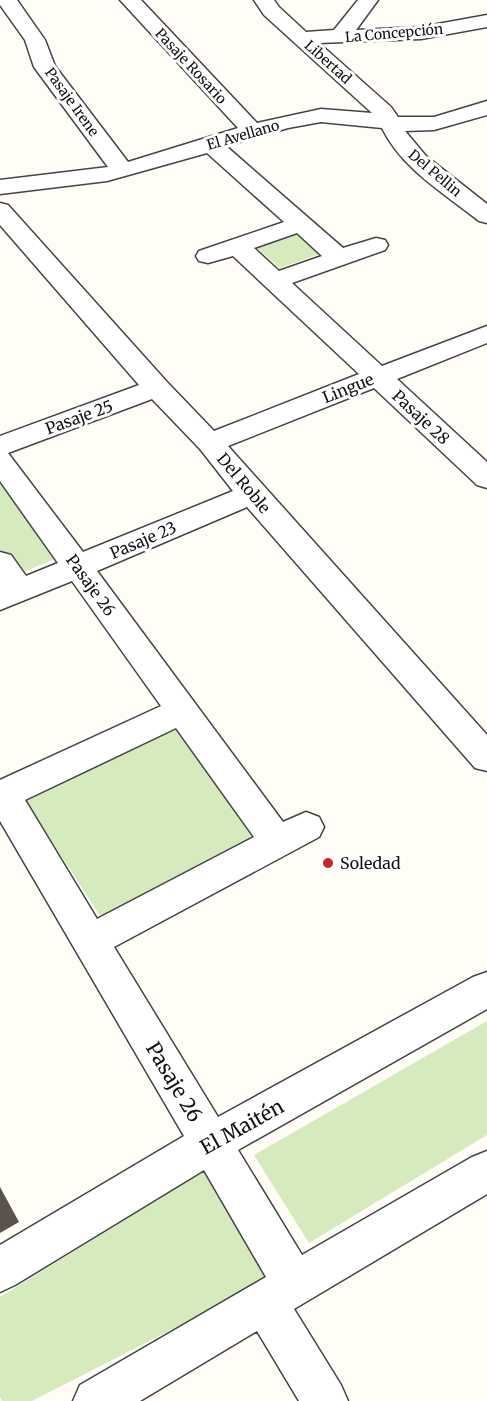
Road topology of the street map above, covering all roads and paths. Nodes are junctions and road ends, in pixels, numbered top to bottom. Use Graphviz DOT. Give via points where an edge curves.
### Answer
graph roads {
  1 [pos="130,0"];
  2 [pos="264,0"];
  3 [pos="368,0"];
  4 [pos="6,1"];
  5 [pos="487,21"];
  6 [pos="301,38"];
  7 [pos="340,38"];
  8 [pos="487,108"];
  9 [pos="392,123"];
  10 [pos="252,131"];
  11 [pos="210,144"];
  12 [pos="123,171"];
  13 [pos="0,187"];
  14 [pos="0,210"];
  15 [pos="487,216"];
  16 [pos="301,224"];
  17 [pos="376,245"];
  18 [pos="237,246"];
  19 [pos="208,256"];
  20 [pos="339,258"];
  21 [pos="277,280"];
  22 [pos="487,334"];
  23 [pos="376,376"];
  24 [pos="157,388"];
  25 [pos="210,443"];
  26 [pos="0,446"];
  27 [pos="0,459"];
  28 [pos="487,478"];
  29 [pos="252,494"];
  30 [pos="0,563"];
  31 [pos="80,568"];
  32 [pos="10,595"];
  33 [pos="182,711"];
  34 [pos="487,758"];
  35 [pos="1,795"];
  36 [pos="90,941"];
  37 [pos="487,990"];
  38 [pos="211,1143"];
  39 [pos="487,1171"];
  40 [pos="0,1270"];
  41 [pos="279,1294"];
  42 [pos="96,1401"];
  43 [pos="325,1401"];
  1 -- 10 [label="street, Pasaje Rosario"];
  2 -- 6 [label="street, Libertad"];
  3 -- 7 [label="street"];
  4 -- 12 [label="street, Pasaje Irene" via="35,38 45,67"];
  5 -- 7 [label="street, La Concepción" via="421,33"];
  6 -- 7 [label="street, La Concepción"];
  6 -- 9 [label="street, Libertad"];
  8 -- 9 [label="street, El Avellano" via="435,124"];
  9 -- 10 [label="street, El Avellano" via="330,115"];
  9 -- 15 [label="street, Del Pellin" via="402,144 419,161"];
  10 -- 11 [label="street, El Avellano"];
  11 -- 12 [label="street, El Avellano"];
  11 -- 16 [label="street"];
  12 -- 13 [label="street, El Avellano"];
  14 -- 24 [label="street, Del Roble"];
  16 -- 18 [label="street"];
  16 -- 20 [label="street"];
  17 -- 20 [label="street"];
  18 -- 19 [label="street"];
  18 -- 21 [label="street, Pasaje 28"];
  20 -- 21 [label="street"];
  21 -- 23 [label="street, Pasaje 28"];
  22 -- 23 [label="street, Lingue"];
  23 -- 25 [label="street, Lingue"];
  23 -- 28 [label="street, Pasaje 28"];
  24 -- 25 [label="street, Del Roble"];
  24 -- 26 [label="street, Pasaje 25"];
  25 -- 29 [label="street, Del Roble"];
  27 -- 31 [label="street, Pasaje 26"];
  29 -- 31 [label="street, Pasaje 23"];
  29 -- 34 [label="street, Del Roble"];
  30 -- 32 [label="street"];
  31 -- 32 [label="street, Pasaje 23"];
  31 -- 33 [label="street, Pasaje 26"];
  33 -- 35 [label="street, Pasaje 26"];
  33 -- 36 [label="street, Pasaje 26" via="291,834"];
  35 -- 36 [label="street, Pasaje 26"];
  36 -- 38 [label="street, Pasaje 26"];
  37 -- 38 [label="street, El Maitén"];
  38 -- 40 [label="street, El Maitén"];
  38 -- 41 [label="street, Pasaje 26"];
  39 -- 41 [label="street"];
  41 -- 42 [label="street"];
  41 -- 43 [label="street, Pasaje 26"];
}
